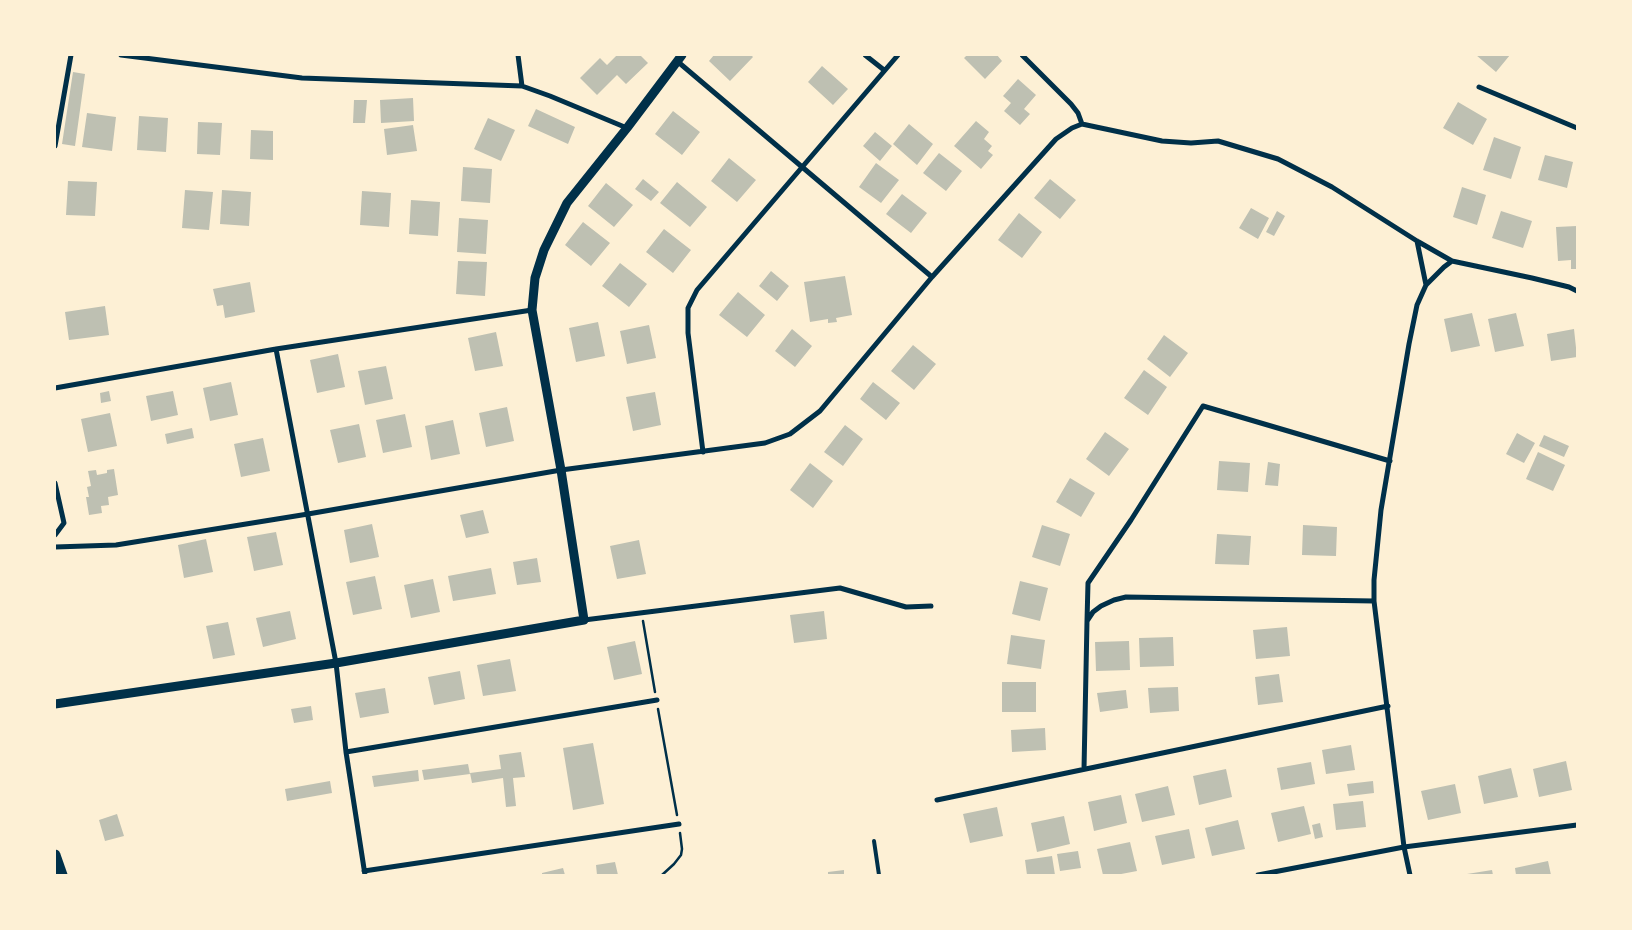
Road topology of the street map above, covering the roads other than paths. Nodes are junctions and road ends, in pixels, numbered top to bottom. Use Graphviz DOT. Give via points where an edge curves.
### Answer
graph roads {
  1 [pos="71,55"];
  2 [pos="121,55"];
  3 [pos="518,55"];
  4 [pos="865,55"];
  5 [pos="898,55"];
  6 [pos="1022,55"];
  7 [pos="679,58"];
  8 [pos="884,70"];
  9 [pos="522,86"];
  10 [pos="1479,87"];
  11 [pos="1082,124"];
  12 [pos="627,128"];
  13 [pos="1577,128"];
  14 [pos="55,146"];
  15 [pos="801,167"];
  16 [pos="1417,241"];
  17 [pos="1452,261"];
  18 [pos="932,277"];
  19 [pos="1426,285"];
  20 [pos="1577,291"];
  21 [pos="532,310"];
  22 [pos="276,349"];
  23 [pos="55,388"];
  24 [pos="703,452"];
  25 [pos="1390,461"];
  26 [pos="561,470"];
  27 [pos="55,483"];
  28 [pos="308,514"];
  29 [pos="55,535"];
  30 [pos="55,547"];
  31 [pos="1374,601"];
  32 [pos="931,606"];
  33 [pos="584,620"];
  34 [pos="1088,621"];
  35 [pos="336,662"];
  36 [pos="656,700"];
  37 [pos="55,704"];
  38 [pos="1388,706"];
  39 [pos="346,752"];
  40 [pos="1084,769"];
  41 [pos="937,800"];
  42 [pos="678,824"];
  43 [pos="1577,825"];
  44 [pos="874,841"];
  45 [pos="1404,847"];
  46 [pos="55,855"];
  47 [pos="365,873"];
  48 [pos="62,875"];
  49 [pos="879,875"];
  50 [pos="1258,875"];
  51 [pos="1410,875"];
  1 -- 14 [label="street"];
  2 -- 9 [label="street" via="302,78"];
  3 -- 9 [label="street"];
  4 -- 8 [label="street"];
  5 -- 8 [label="street"];
  6 -- 11 [label="street" via="1071,104"];
  7 -- 12 [label="street"];
  7 -- 15 [label="street"];
  8 -- 15 [label="street"];
  9 -- 12 [label="street"];
  10 -- 13 [label="street"];
  11 -- 16 [label="street" via="1162,141 1218,141 1278,159 1332,187"];
  11 -- 18 [label="street" via="1056,139"];
  12 -- 21 [label="street" via="567,203 544,250 535,278"];
  15 -- 18 [label="street"];
  15 -- 24 [label="street" via="697,290 688,308 688,333"];
  16 -- 17 [label="street"];
  16 -- 19 [label="street"];
  17 -- 19 [label="street"];
  17 -- 20 [label="street"];
  18 -- 24 [label="street" via="820,411 790,434 765,443"];
  19 -- 25 [label="street" via="1417,305 1409,344"];
  21 -- 22 [label="street"];
  21 -- 26 [label="street"];
  22 -- 23 [label="street"];
  22 -- 28 [label="street"];
  24 -- 26 [label="street"];
  25 -- 31 [label="street" via="1381,510"];
  25 -- 34 [label="street" via="1203,406 1088,583"];
  26 -- 28 [label="street"];
  26 -- 33 [label="street"];
  27 -- 29 [label="street" via="64,523"];
  28 -- 30 [label="street" via="116,545"];
  28 -- 35 [label="street"];
  31 -- 34 [label="street" via="1126,597 1100,606"];
  31 -- 38 [label="street"];
  32 -- 33 [label="street" via="906,607 840,588"];
  33 -- 35 [label="street"];
  34 -- 40 [label="street"];
  35 -- 37 [label="street"];
  35 -- 39 [label="street"];
  36 -- 39 [label="street"];
  38 -- 40 [label="street"];
  38 -- 45 [label="street"];
  39 -- 47 [label="street"];
  40 -- 41 [label="street"];
  42 -- 47 [label="street"];
  43 -- 45 [label="street"];
  44 -- 49 [label="lane"];
  45 -- 50 [label="street"];
  45 -- 51 [label="street"];
  46 -- 48 [label="highway"];
}
